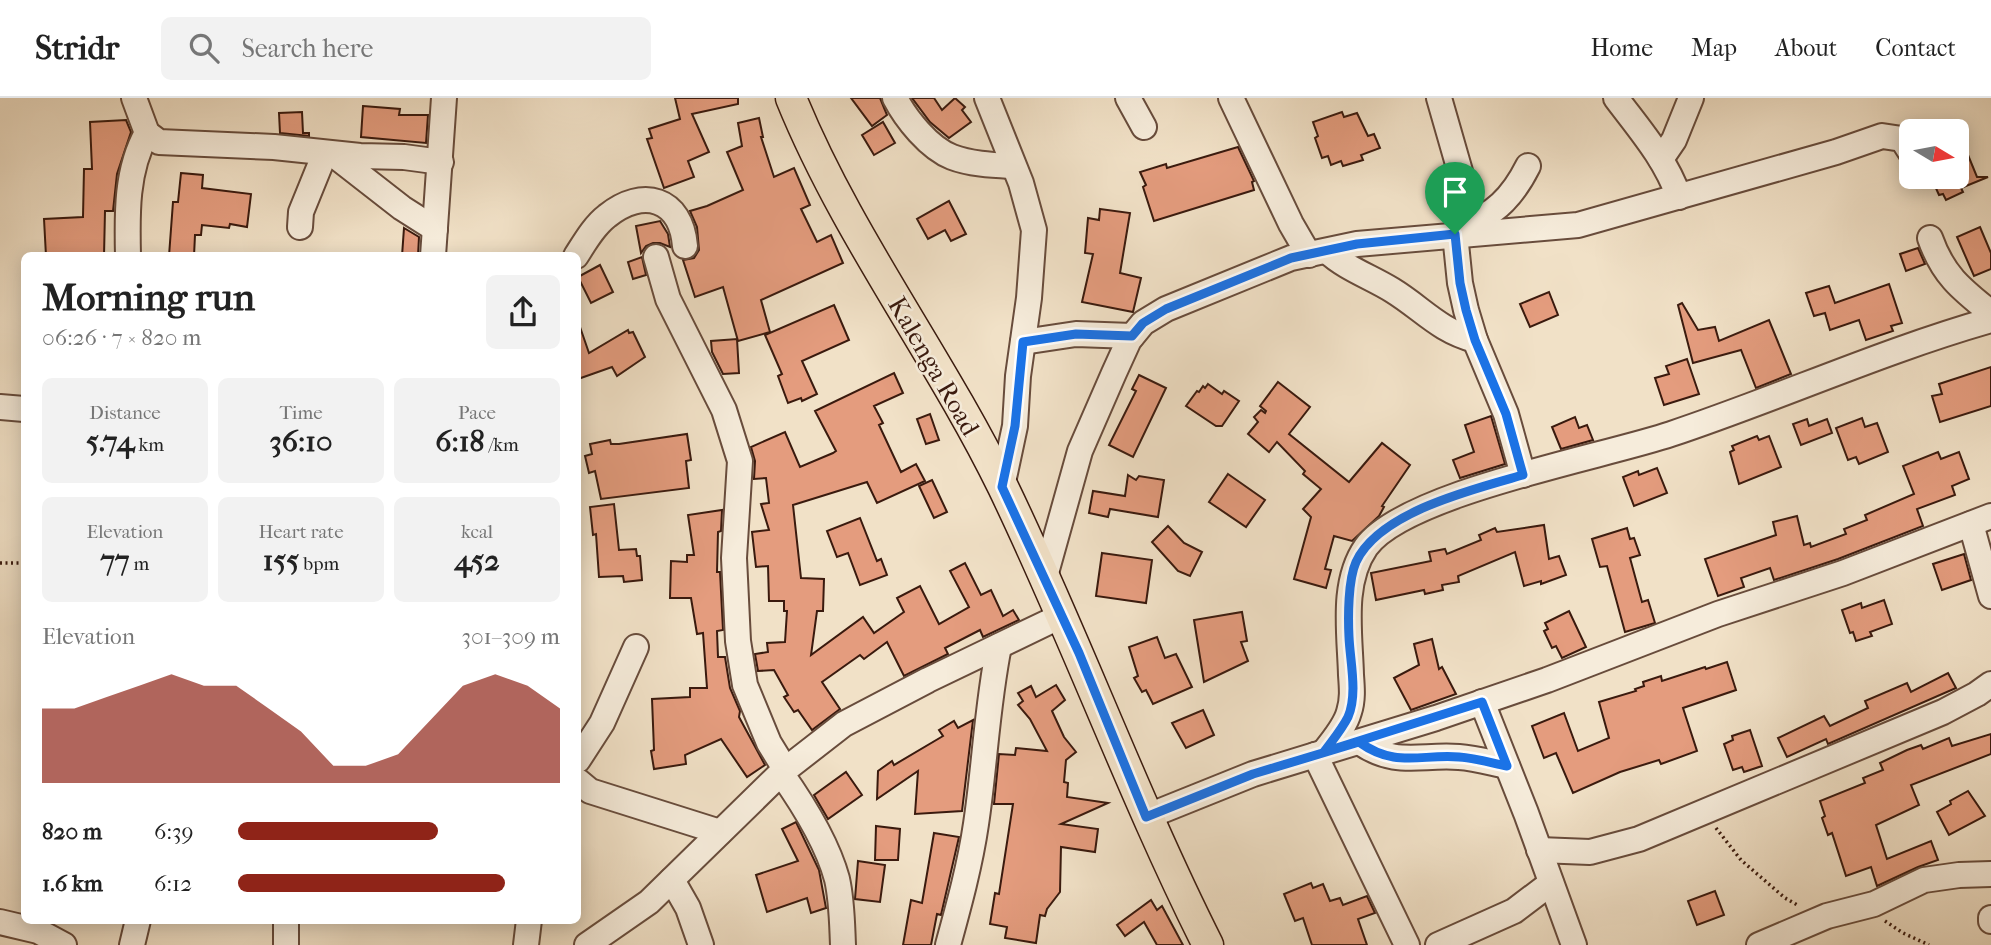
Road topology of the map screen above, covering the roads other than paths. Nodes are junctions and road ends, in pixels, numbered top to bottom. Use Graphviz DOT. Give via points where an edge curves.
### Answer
graph roads {
  1 [pos="134,98"];
  2 [pos="444,98"];
  3 [pos="791,98"];
  4 [pos="895,98"];
  5 [pos="986,98"];
  6 [pos="1128,98"];
  7 [pos="1231,98"];
  8 [pos="1439,98"];
  9 [pos="1616,98"];
  10 [pos="1692,98"];
  11 [pos="1144,127"];
  12 [pos="147,133"];
  13 [pos="1899,139"];
  14 [pos="328,153"];
  15 [pos="1661,159"];
  16 [pos="441,162"];
  17 [pos="1013,166"];
  18 [pos="1528,166"];
  19 [pos="1679,197"];
  20 [pos="300,227"];
  21 [pos="435,229"];
  22 [pos="1461,231"];
  23 [pos="1930,238"];
  24 [pos="685,246"];
  25 [pos="128,252"];
  26 [pos="433,252"];
  27 [pos="579,252"];
  28 [pos="1318,253"];
  29 [pos="656,257"];
  30 [pos="1991,313"];
  31 [pos="1991,320"];
  32 [pos="1132,336"];
  33 [pos="1475,340"];
  34 [pos="1023,342"];
  35 [pos="0,407"];
  36 [pos="21,410"];
  37 [pos="1523,475"];
  38 [pos="1002,487"];
  39 [pos="1981,520"];
  40 [pos="1044,580"];
  41 [pos="1991,596"];
  42 [pos="1061,616"];
  43 [pos="999,646"];
  44 [pos="636,647"];
  45 [pos="1991,684"];
  46 [pos="1482,702"];
  47 [pos="1359,742"];
  48 [pos="1319,754"];
  49 [pos="581,756"];
  50 [pos="1507,766"];
  51 [pos="783,771"];
  52 [pos="581,784"];
  53 [pos="1146,817"];
  54 [pos="720,832"];
  55 [pos="1539,850"];
  56 [pos="1990,879"];
  57 [pos="672,880"];
  58 [pos="1551,883"];
  59 [pos="0,922"];
  60 [pos="137,924"];
  61 [pos="286,924"];
  62 [pos="529,924"];
  63 [pos="64,945"];
  64 [pos="132,945"];
  65 [pos="286,945"];
  66 [pos="526,945"];
  67 [pos="587,945"];
  68 [pos="701,945"];
  69 [pos="843,945"];
  70 [pos="948,945"];
  71 [pos="1208,945"];
  72 [pos="1407,945"];
  73 [pos="1438,945"];
  74 [pos="1574,945"];
  75 [pos="1759,945"];
  1 -- 12 [label="street"];
  2 -- 16 [label="street"];
  3 -- 38 [label="main road, Kalenga Road" via="839,202"];
  4 -- 17 [label="street" via="939,150 953,157"];
  5 -- 17 [label="street"];
  6 -- 11 [label="street"];
  7 -- 28 [label="street" via="1291,224"];
  8 -- 22 [label="street" via="1466,192 1467,212"];
  9 -- 15 [label="street"];
  10 -- 15 [label="street"];
  12 -- 14 [label="street" via="171,144"];
  12 -- 25 [label="street" via="132,170"];
  13 -- 19 [label="street" via="1882,136"];
  14 -- 16 [label="street"];
  14 -- 20 [label="street" via="301,212"];
  14 -- 21 [label="street"];
  15 -- 19 [label="street"];
  16 -- 21 [label="street"];
  17 -- 34 [label="street" via="1034,230"];
  18 -- 22 [label="street" via="1508,198"];
  19 -- 22 [label="street" via="1578,225"];
  21 -- 26 [label="street"];
  22 -- 28 [label="street"];
  22 -- 33 [label="street" via="1460,283"];
  23 -- 30 [label="street" via="1938,261 1954,281"];
  24 -- 27 [label="street" via="680,221 670,207 651,199 606,216"];
  28 -- 32 [label="street" via="1291,258 1166,309"];
  28 -- 33 [label="street" via="1395,292 1453,333"];
  29 -- 51 [label="street" via="668,299 724,410 740,461 734,558 738,641 745,685"];
  31 -- 37 [label="street" via="1669,435"];
  32 -- 34 [label="street" via="1076,334"];
  32 -- 40 [label="street" via="1080,451"];
  33 -- 37 [label="street" via="1506,414"];
  34 -- 38 [label="street" via="1015,426"];
  35 -- 36 [label="street"];
  37 -- 48 [label="street" via="1417,512 1385,529 1355,563 1349,715"];
  38 -- 40 [label="main road, Kalenga Road"];
  39 -- 41 [label="street"];
  39 -- 46 [label="street"];
  40 -- 42 [label="main road, Kalenga Road"];
  42 -- 43 [label="street"];
  42 -- 53 [label="main road, Kalenga Road"];
  43 -- 51 [label="street" via="844,724"];
  43 -- 70 [label="street" via="989,695 976,823"];
  44 -- 49 [label="street" via="603,723"];
  45 -- 55 [label="street" via="1943,712 1639,839 1590,852"];
  46 -- 47 [label="street"];
  46 -- 50 [label="street"];
  47 -- 48 [label="street"];
  47 -- 50 [label="street" via="1392,758 1460,757"];
  48 -- 53 [label="street" via="1253,774"];
  48 -- 72 [label="street"];
  50 -- 55 [label="street"];
  51 -- 54 [label="street"];
  51 -- 69 [label="street" via="805,807 836,877"];
  52 -- 54 [label="street" via="590,791"];
  53 -- 71 [label="main road, Kalenga Road"];
  54 -- 57 [label="street"];
  55 -- 58 [label="street"];
  56 -- 75 [label="street" via="1959,875 1924,880"];
  57 -- 67 [label="street" via="649,902"];
  57 -- 68 [label="street"];
  58 -- 73 [label="street" via="1514,911"];
  58 -- 74 [label="street"];
  59 -- 63 [label="street" via="38,931"];
  60 -- 64 [label="street"];
  61 -- 65 [label="street"];
  62 -- 66 [label="street"];
}
